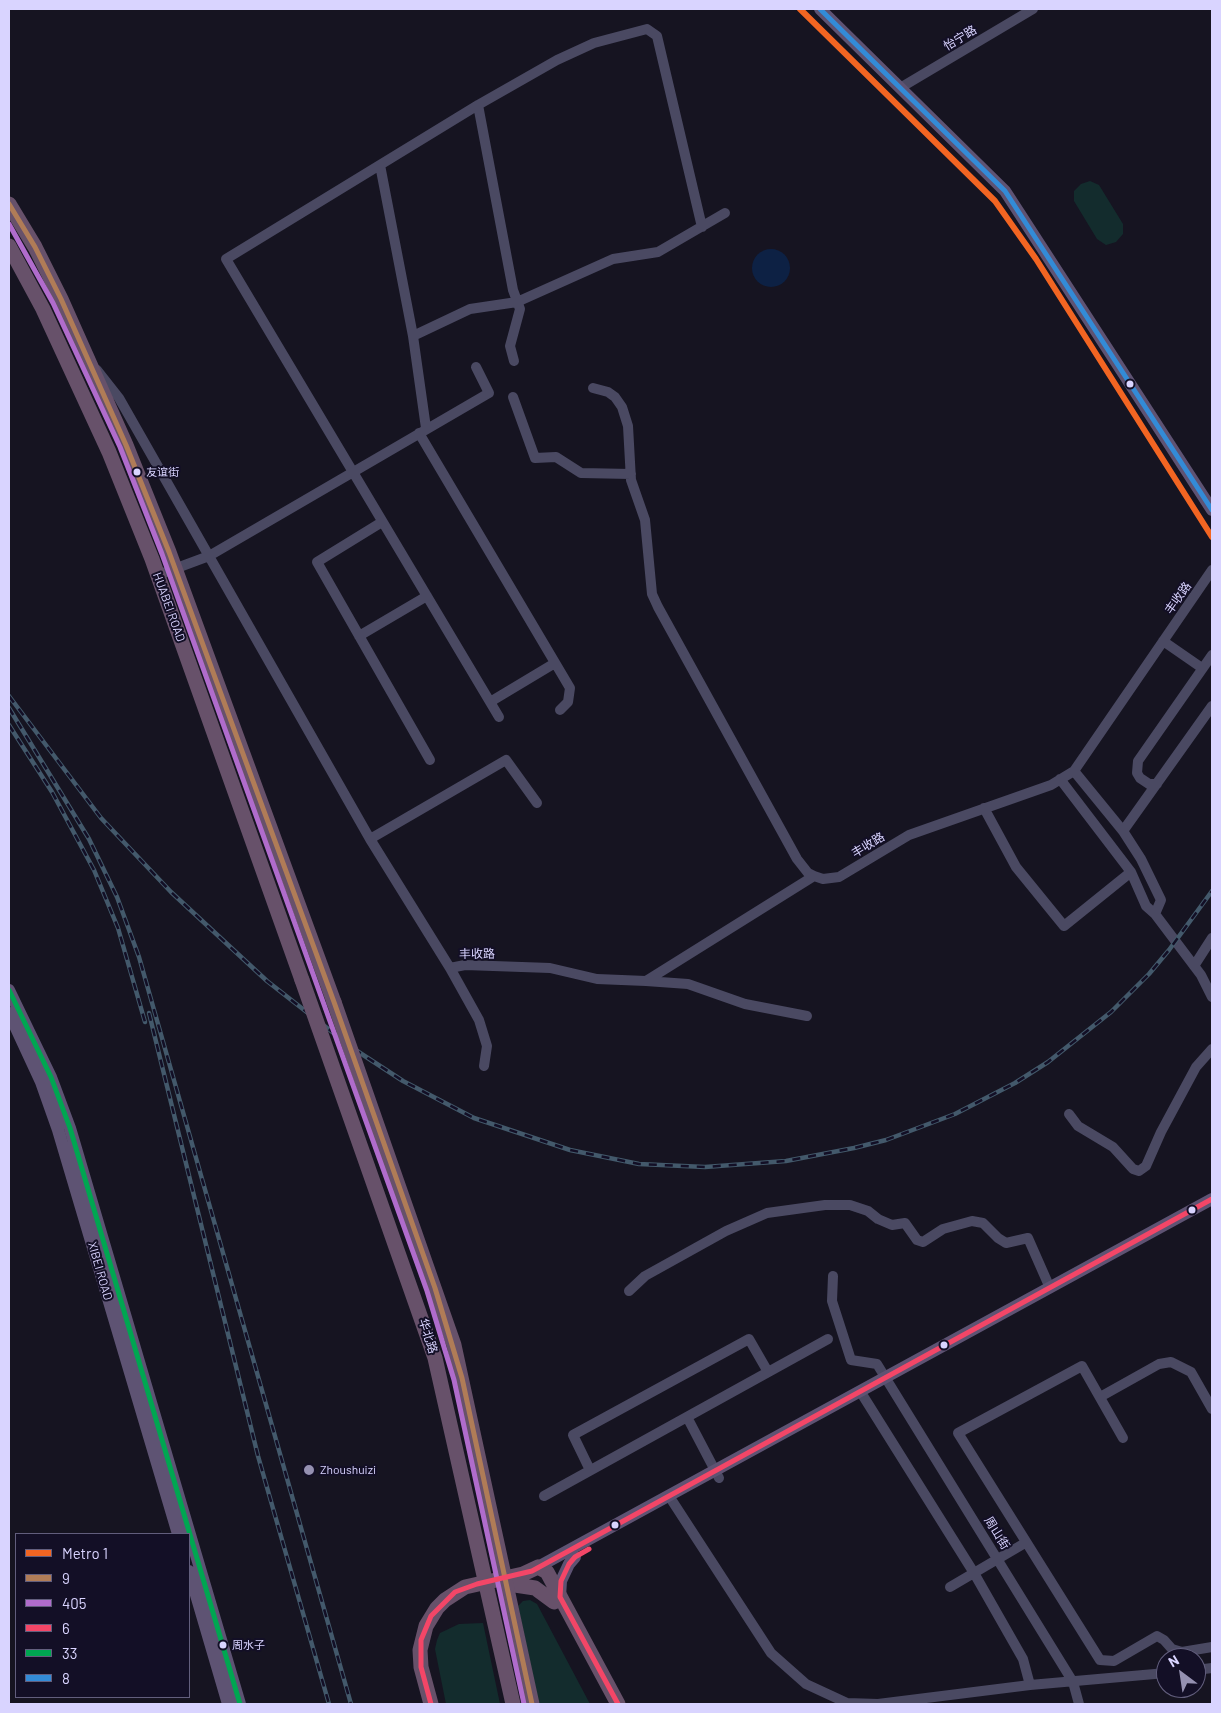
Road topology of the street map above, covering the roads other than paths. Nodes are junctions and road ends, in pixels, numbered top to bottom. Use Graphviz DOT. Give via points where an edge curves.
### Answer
graph roads {
  1 [pos="820,9"];
  2 [pos="1033,9"];
  3 [pos="900,88"];
  4 [pos="478,105"];
  5 [pos="380,165"];
  6 [pos="9,204"];
  7 [pos="725,213"];
  8 [pos="702,227"];
  9 [pos="9,246"];
  10 [pos="517,302"];
  11 [pos="413,336"];
  12 [pos="86,356"];
  13 [pos="514,361"];
  14 [pos="476,367"];
  15 [pos="592,388"];
  16 [pos="513,397"];
  17 [pos="423,430"];
  18 [pos="352,472"];
  19 [pos="631,474"];
  20 [pos="1212,510"];
  21 [pos="382,522"];
  22 [pos="209,556"];
  23 [pos="175,569"];
  24 [pos="1212,570"];
  25 [pos="158,575"];
  26 [pos="427,596"];
  27 [pos="359,636"];
  28 [pos="1163,641"];
  29 [pos="1212,655"];
  30 [pos="556,663"];
  31 [pos="1202,668"];
  32 [pos="490,702"];
  33 [pos="1212,706"];
  34 [pos="560,710"];
  35 [pos="499,717"];
  36 [pos="430,760"];
  37 [pos="1074,771"];
  38 [pos="1060,779"];
  39 [pos="1157,784"];
  40 [pos="536,803"];
  41 [pos="984,808"];
  42 [pos="1123,831"];
  43 [pos="370,838"];
  44 [pos="1131,872"];
  45 [pos="814,876"];
  46 [pos="1155,914"];
  47 [pos="1212,938"];
  48 [pos="1194,966"];
  49 [pos="450,968"];
  50 [pos="302,980"];
  51 [pos="646,981"];
  52 [pos="9,990"];
  53 [pos="1212,998"];
  54 [pos="334,1002"];
  55 [pos="9,1013"];
  56 [pos="807,1016"];
  57 [pos="1212,1049"];
  58 [pos="484,1066"];
  59 [pos="1069,1114"];
  60 [pos="1212,1199"];
  61 [pos="1212,1208"];
  62 [pos="833,1276"];
  63 [pos="1050,1288"];
  64 [pos="628,1291"];
  65 [pos="828,1339"];
  66 [pos="768,1372"];
  67 [pos="888,1381"];
  68 [pos="863,1395"];
  69 [pos="1100,1397"];
  70 [pos="1212,1409"];
  71 [pos="686,1417"];
  72 [pos="1123,1438"];
  73 [pos="590,1470"];
  74 [pos="717,1475"];
  75 [pos="544,1496"];
  76 [pos="671,1499"];
  77 [pos="178,1533"];
  78 [pos="190,1533"];
  79 [pos="190,1535"];
  80 [pos="1025,1543"];
  81 [pos="575,1557"];
  82 [pos="998,1559"];
  83 [pos="542,1572"];
  84 [pos="974,1573"];
  85 [pos="190,1574"];
  86 [pos="515,1585"];
  87 [pos="950,1587"];
  88 [pos="557,1599"];
  89 [pos="1212,1648"];
  90 [pos="1156,1674"];
  91 [pos="1073,1682"];
  92 [pos="1030,1685"];
  93 [pos="228,1704"];
  94 [pos="240,1704"];
  95 [pos="431,1704"];
  96 [pos="439,1704"];
  97 [pos="512,1704"];
  98 [pos="532,1704"];
  99 [pos="608,1704"];
  100 [pos="618,1704"];
  101 [pos="1079,1704"];
  1 -- 3 [label="main road"];
  2 -- 3 [label="street, 怡宁路"];
  3 -- 20 [label="main road" via="1005,191"];
  4 -- 5 [label="street"];
  4 -- 8 [label="street" via="594,43 647,29 653,31 657,36"];
  4 -- 10 [label="street"];
  5 -- 11 [label="street"];
  5 -- 18 [label="street" via="226,259"];
  6 -- 12 [label="highway, HUABEI ROAD" via="35,247"];
  7 -- 8 [label="street"];
  8 -- 10 [label="street" via="658,252 612,259"];
  9 -- 25 [label="highway, HUABEI ROAD" via="43,309 109,452"];
  10 -- 11 [label="street" via="470,309"];
  10 -- 13 [label="street" via="520,309 510,346"];
  11 -- 17 [label="street"];
  12 -- 22 [label="street" via="118,398"];
  12 -- 23 [label="highway, HUABEI ROAD" via="126,445"];
  14 -- 17 [label="street" via="489,393"];
  15 -- 19 [label="street" via="608,392 622,407 628,426"];
  16 -- 19 [label="street" via="535,458 556,457 581,473"];
  17 -- 18 [label="street"];
  17 -- 30 [label="street"];
  18 -- 21 [label="street"];
  18 -- 22 [label="street"];
  19 -- 45 [label="street" via="645,520 652,594 797,859 808,874"];
  21 -- 26 [label="street"];
  21 -- 27 [label="street" via="317,562"];
  22 -- 23 [label="street"];
  22 -- 43 [label="street"];
  23 -- 25 [label="street"];
  23 -- 54 [label="highway, HUABEI ROAD"];
  24 -- 28 [label="street, 丰收路"];
  25 -- 50 [label="highway, HUABEI ROAD"];
  26 -- 27 [label="street"];
  26 -- 32 [label="street"];
  27 -- 36 [label="street"];
  28 -- 31 [label="street"];
  28 -- 37 [label="street, 丰收路"];
  29 -- 31 [label="street"];
  30 -- 32 [label="street"];
  30 -- 34 [label="street" via="570,688 568,702"];
  31 -- 39 [label="street" via="1138,762 1140,778 1149,784"];
  32 -- 35 [label="street"];
  33 -- 39 [label="street"];
  37 -- 38 [label="street, 丰收路"];
  37 -- 42 [label="street"];
  38 -- 41 [label="street, 丰收路"];
  38 -- 44 [label="street"];
  39 -- 42 [label="street"];
  40 -- 43 [label="street" via="506,760"];
  41 -- 44 [label="street" via="1016,867 1064,926"];
  41 -- 45 [label="street, 丰收路" via="909,835 839,877 823,879"];
  42 -- 46 [label="street" via="1161,900"];
  43 -- 49 [label="street"];
  44 -- 46 [label="street" via="1146,906"];
  45 -- 51 [label="street"];
  46 -- 48 [label="street"];
  47 -- 48 [label="street"];
  48 -- 53 [label="street"];
  49 -- 51 [label="street, 丰收路" via="465,965 550,968 597,979"];
  49 -- 58 [label="street" via="479,1020 487,1046"];
  50 -- 97 [label="highway, 华北路, bridge" via="435,1358"];
  51 -- 56 [label="street, 丰收路" via="688,984 745,1004"];
  52 -- 78 [label="main road, XIBEI ROAD" via="51,1077 70,1128"];
  54 -- 98 [label="highway, 华北路, bridge" via="454,1345"];
  55 -- 77 [label="main road, XIBEI ROAD" via="41,1082 58,1130"];
  57 -- 59 [label="street" via="1196,1067 1146,1166 1139,1171 1133,1169 1113,1147 1078,1126"];
  60 -- 63 [label="main road"];
  61 -- 67 [label="main road"];
  62 -- 67 [label="street, 周山街" via="832,1301 851,1360 877,1364"];
  63 -- 64 [label="street" via="1028,1238 1006,1243 983,1222 972,1221 943,1229 923,1242 917,1240 904,1223 892,1225 850,1205 826,1205 767,1213 726,1231 645,1276"];
  63 -- 67 [label="main road"];
  65 -- 66 [label="street"];
  66 -- 71 [label="street"];
  66 -- 73 [label="street" via="749,1339 572,1435"];
  67 -- 68 [label="main road"];
  67 -- 82 [label="street, 周山街"];
  68 -- 74 [label="main road"];
  68 -- 84 [label="street"];
  69 -- 70 [label="street" via="1159,1364 1171,1362 1191,1372"];
  69 -- 72 [label="street"];
  69 -- 80 [label="street" via="1085,1369 1077,1367 958,1433"];
  71 -- 73 [label="street"];
  71 -- 74 [label="street"];
  73 -- 75 [label="street"];
  74 -- 76 [label="main road"];
  76 -- 81 [label="main road"];
  76 -- 83 [label="main road"];
  76 -- 92 [label="street" via="771,1653 806,1684 847,1703 878,1704"];
  79 -- 94 [label="main road, XIBEI ROAD"];
  80 -- 82 [label="street"];
  80 -- 89 [label="street" via="1100,1660 1114,1661 1157,1636 1172,1649 1182,1652"];
  81 -- 83 [label="main road"];
  81 -- 88 [label="main road" via="561,1580"];
  82 -- 84 [label="street"];
  82 -- 91 [label="street, 周山街"];
  83 -- 86 [label="highway"];
  83 -- 88 [label="highway"];
  83 -- 95 [label="highway" via="465,1587 445,1600 431,1616 423,1632 420,1650"];
  84 -- 87 [label="street"];
  84 -- 92 [label="street" via="1023,1659"];
  85 -- 93 [label="main road"];
  86 -- 88 [label="highway" via="535,1588"];
  86 -- 96 [label="highway" via="470,1594 438,1621 429,1656"];
  88 -- 99 [label="highway"];
  88 -- 100 [label="highway"];
  90 -- 91 [label="street"];
  91 -- 92 [label="street"];
  91 -- 101 [label="street, 周山街"];
}
